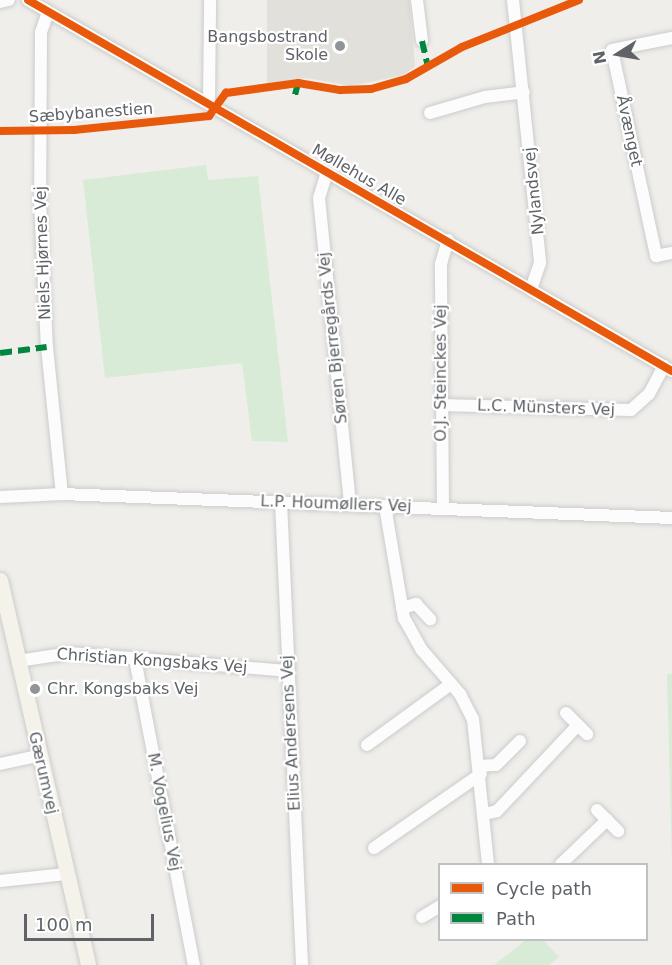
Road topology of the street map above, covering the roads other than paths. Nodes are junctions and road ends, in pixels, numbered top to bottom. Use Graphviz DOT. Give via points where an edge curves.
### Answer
graph roads {
  1 [pos="9,0"];
  2 [pos="210,0"];
  3 [pos="417,0"];
  4 [pos="513,0"];
  5 [pos="31,1"];
  6 [pos="0,2"];
  7 [pos="48,12"];
  8 [pos="672,38"];
  9 [pos="422,41"];
  10 [pos="524,93"];
  11 [pos="209,104"];
  12 [pos="429,113"];
  13 [pos="327,172"];
  14 [pos="448,240"];
  15 [pos="672,253"];
  16 [pos="531,289"];
  17 [pos="668,369"];
  18 [pos="441,405"];
  19 [pos="62,494"];
  20 [pos="0,497"];
  21 [pos="281,502"];
  22 [pos="350,505"];
  23 [pos="385,506"];
  24 [pos="443,508"];
  25 [pos="672,518"];
  26 [pos="0,580"];
  27 [pos="402,608"];
  28 [pos="430,619"];
  29 [pos="135,659"];
  30 [pos="18,661"];
  31 [pos="287,671"];
  32 [pos="452,684"];
  33 [pos="566,713"];
  34 [pos="578,724"];
  35 [pos="587,734"];
  36 [pos="520,741"];
  37 [pos="367,745"];
  38 [pos="39,756"];
  39 [pos="0,764"];
  40 [pos="480,770"];
  41 [pos="597,810"];
  42 [pos="484,814"];
  43 [pos="607,820"];
  44 [pos="618,831"];
  45 [pos="374,848"];
  46 [pos="488,863"];
  47 [pos="562,863"];
  48 [pos="66,874"];
  49 [pos="0,881"];
  50 [pos="438,907"];
  51 [pos="422,917"];
  52 [pos="88,965"];
  53 [pos="194,965"];
  54 [pos="302,965"];
  1 -- 6 [label="street"];
  2 -- 11 [label="street"];
  3 -- 9 [label="street"];
  4 -- 10 [label="street, Nylandsvej"];
  5 -- 7 [label="street, Møllehus Alle"];
  7 -- 11 [label="street, Møllehus Alle"];
  7 -- 19 [label="street, Niels Hjørnes Vej" via="40,32 40,201 47,347"];
  8 -- 15 [label="street, Åvænget" via="612,50 656,256"];
  10 -- 12 [label="street" via="485,97"];
  10 -- 16 [label="street, Nylandsvej" via="540,263"];
  11 -- 13 [label="street, Møllehus Alle"];
  13 -- 14 [label="street, Møllehus Alle"];
  13 -- 22 [label="street, Søren Bjerregårds Vej" via="319,198"];
  14 -- 16 [label="street, Møllehus Alle"];
  14 -- 18 [label="street, O.J. Steinckes Vej" via="441,264"];
  16 -- 17 [label="street, Møllehus Alle"];
  17 -- 18 [label="street, L.C. Münsters Vej" via="642,403 631,410"];
  18 -- 24 [label="street, O.J. Steinckes Vej"];
  19 -- 20 [label="street, L.P. Houmøllers Vej"];
  19 -- 21 [label="street, L.P. Houmøllers Vej"];
  21 -- 22 [label="street, L.P. Houmøllers Vej"];
  21 -- 31 [label="street, Elius Andersens Vej"];
  22 -- 23 [label="street, L.P. Houmøllers Vej"];
  23 -- 24 [label="street, L.P. Houmøllers Vej"];
  23 -- 27 [label="street"];
  24 -- 25 [label="street, L.P. Houmøllers Vej"];
  26 -- 30 [label="main road, Gærumvej"];
  27 -- 28 [label="street" via="416,604"];
  27 -- 32 [label="street" via="421,649"];
  29 -- 30 [label="street, Christian Kongsbaks Vej" via="50,654"];
  29 -- 31 [label="street, Christian Kongsbaks Vej"];
  29 -- 53 [label="street, M. Vogelius Vej"];
  30 -- 38 [label="main road, Gærumvej"];
  31 -- 54 [label="street, Elius Andersens Vej"];
  32 -- 37 [label="street"];
  32 -- 40 [label="street" via="473,719"];
  33 -- 34 [label="street"];
  34 -- 35 [label="street"];
  34 -- 42 [label="street" via="497,811"];
  36 -- 40 [label="street" via="496,765"];
  38 -- 39 [label="street"];
  38 -- 48 [label="main road, Gærumvej"];
  40 -- 42 [label="street"];
  40 -- 45 [label="street"];
  41 -- 43 [label="street"];
  42 -- 46 [label="street"];
  43 -- 44 [label="street"];
  43 -- 47 [label="street"];
  48 -- 49 [label="street"];
  48 -- 52 [label="main road, Gærumvej"];
  50 -- 51 [label="street"];
}
